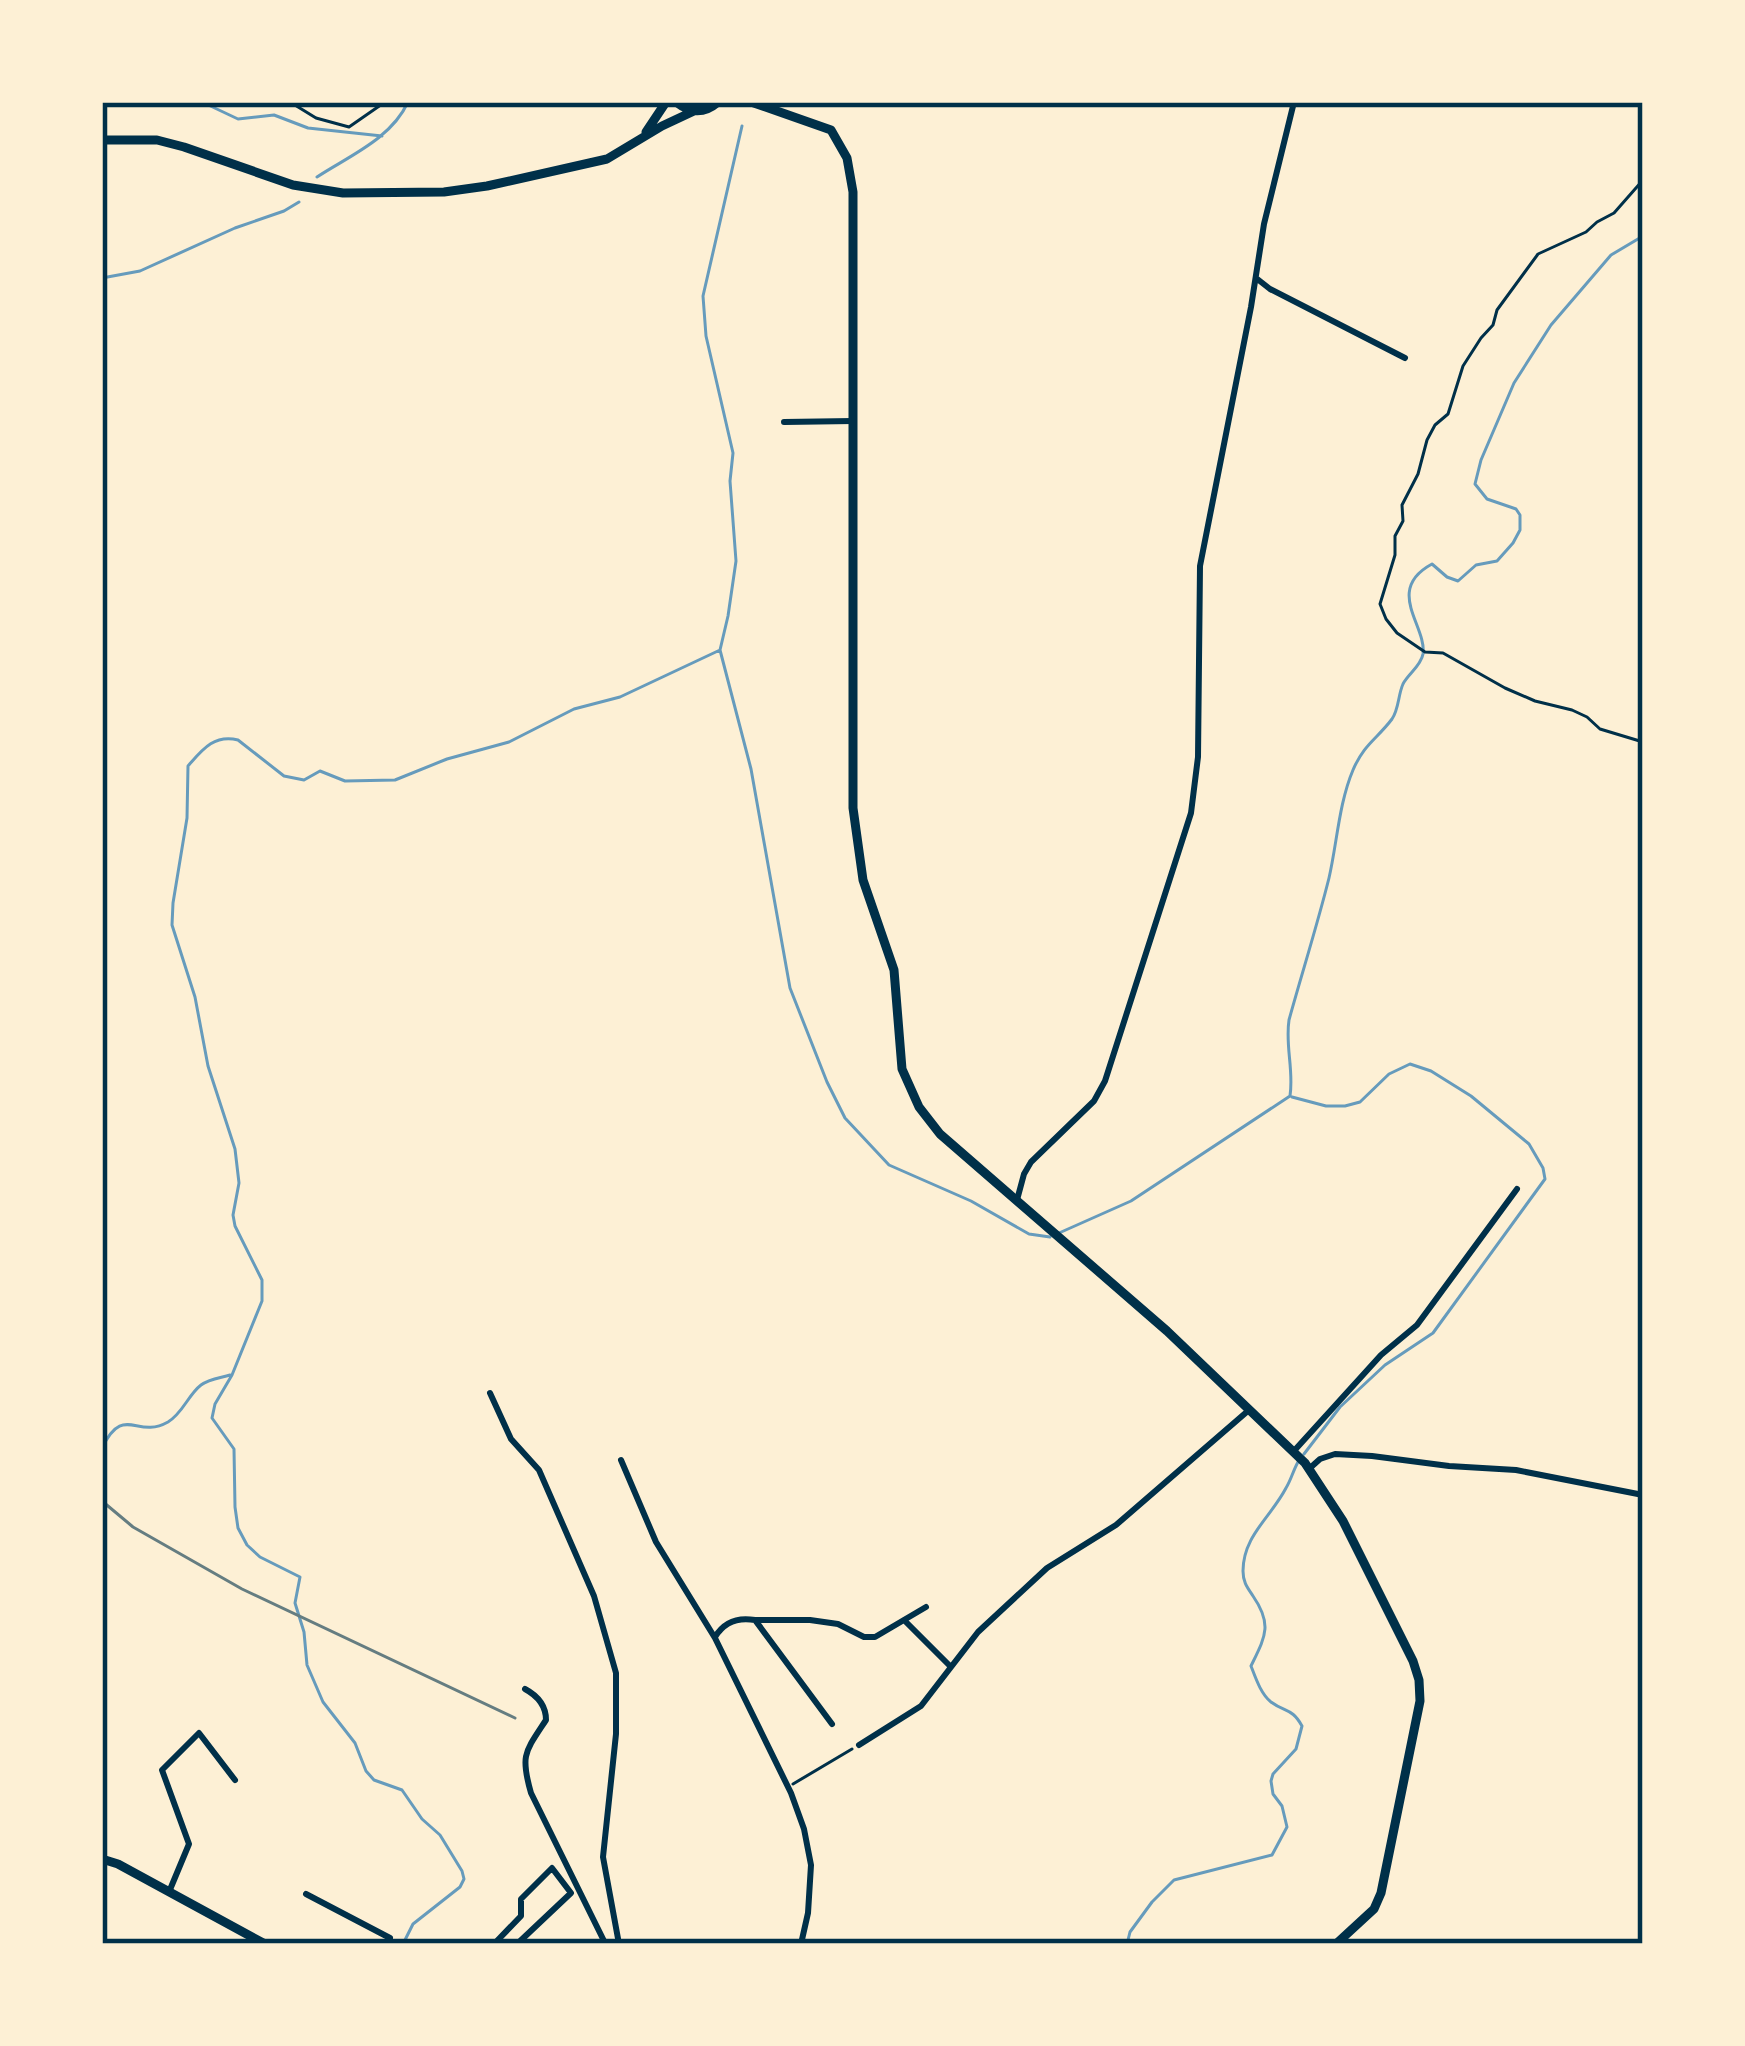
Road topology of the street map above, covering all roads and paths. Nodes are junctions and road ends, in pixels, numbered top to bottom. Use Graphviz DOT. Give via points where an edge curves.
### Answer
graph roads {
  1 [pos="290,102"];
  2 [pos="385,102"];
  3 [pos="666,102"];
  4 [pos="676,102"];
  5 [pos="718,102"];
  6 [pos="751,102"];
  7 [pos="1294,102"];
  8 [pos="694,111"];
  9 [pos="102,140"];
  10 [pos="639,141"];
  11 [pos="1643,180"];
  12 [pos="1256,278"];
  13 [pos="1405,358"];
  14 [pos="853,421"];
  15 [pos="784,422"];
  16 [pos="1643,742"];
  17 [pos="1517,1189"];
  18 [pos="1017,1201"];
  19 [pos="490,1393"];
  20 [pos="1249,1409"];
  21 [pos="1294,1453"];
  22 [pos="621,1460"];
  23 [pos="1308,1466"];
  24 [pos="1643,1496"];
  25 [pos="926,1607"];
  26 [pos="755,1620"];
  27 [pos="905,1621"];
  28 [pos="715,1638"];
  29 [pos="951,1667"];
  30 [pos="525,1689"];
  31 [pos="832,1724"];
  32 [pos="859,1745"];
  33 [pos="235,1780"];
  34 [pos="788,1787"];
  35 [pos="102,1859"];
  36 [pos="169,1892"];
  37 [pos="306,1894"];
  38 [pos="603,1943"];
  39 [pos="265,1944"];
  40 [pos="386,1944"];
  41 [pos="494,1944"];
  42 [pos="517,1944"];
  43 [pos="619,1944"];
  44 [pos="801,1944"];
  45 [pos="1336,1944"];
  1 -- 2 [label="path" via="349,127"];
  3 -- 10 [label="street"];
  4 -- 8 [label="street"];
  5 -- 8 [label="street"];
  6 -- 14 [label="street" via="831,130 848,158"];
  7 -- 12 [label="street"];
  8 -- 10 [label="street"];
  9 -- 10 [label="street" via="184,146 293,185 413,194 587,164"];
  11 -- 16 [label="path" via="1614,213 1538,254 1497,310 1463,366 1448,414 1427,440 1402,505 1380,604 1397,633 1425,652"];
  12 -- 13 [label="street"];
  12 -- 18 [label="street" via="1200,566 1191,813 1105,1081 1031,1162"];
  14 -- 15 [label="street"];
  14 -- 18 [label="street" via="853,808 863,880 894,970 902,1069 940,1134"];
  17 -- 21 [label="street" via="1417,1325"];
  18 -- 20 [label="street"];
  19 -- 43 [label="street" via="511,1439 539,1470 616,1673 603,1857"];
  20 -- 21 [label="street"];
  20 -- 29 [label="street" via="1116,1526 1047,1568"];
  21 -- 23 [label="street"];
  22 -- 28 [label="street" via="656,1542"];
  23 -- 24 [label="street" via="1335,1454 1372,1456 1516,1470"];
  23 -- 45 [label="street" via="1419,1680 1381,1893"];
  25 -- 27 [label="street"];
  26 -- 27 [label="street" via="810,1620 875,1637"];
  26 -- 28 [label="street" via="730,1622"];
  26 -- 31 [label="street"];
  27 -- 29 [label="street"];
  28 -- 34 [label="street"];
  29 -- 32 [label="street" via="921,1706"];
  30 -- 38 [label="street" via="546,1715 524,1760 531,1793"];
  32 -- 34 [label="path"];
  33 -- 36 [label="street" via="199,1733 162,1771 189,1844"];
  34 -- 44 [label="street" via="811,1864"];
  35 -- 36 [label="street"];
  36 -- 39 [label="street"];
  37 -- 40 [label="street" via="390,1938"];
  41 -- 42 [label="street" via="551,1868 571,1893"];
}
